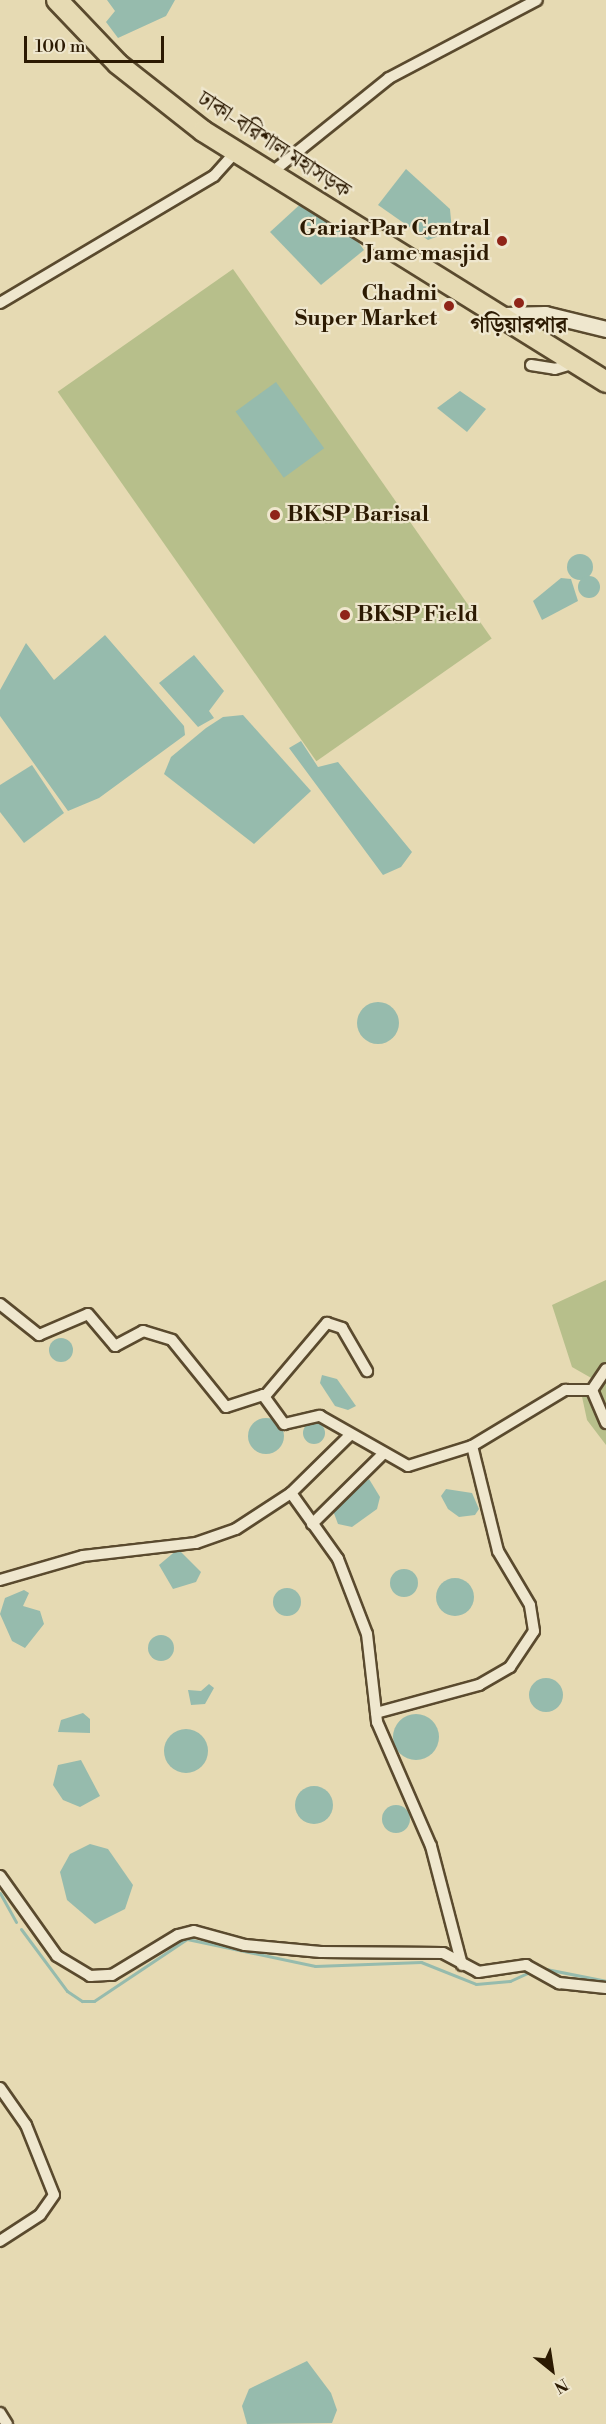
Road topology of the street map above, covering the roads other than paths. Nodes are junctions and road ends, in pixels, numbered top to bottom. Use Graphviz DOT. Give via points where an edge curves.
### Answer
graph roads {
  1 [pos="57,0"];
  2 [pos="537,0"];
  3 [pos="236,153"];
  4 [pos="271,173"];
  5 [pos="0,303"];
  6 [pos="506,315"];
  7 [pos="606,329"];
  8 [pos="578,363"];
  9 [pos="531,364"];
  10 [pos="606,382"];
  11 [pos="0,1304"];
  12 [pos="606,1369"];
  13 [pos="367,1371"];
  14 [pos="592,1389"];
  15 [pos="265,1396"];
  16 [pos="606,1423"];
  17 [pos="349,1436"];
  18 [pos="471,1446"];
  19 [pos="383,1454"];
  20 [pos="291,1493"];
  21 [pos="312,1524"];
  22 [pos="0,1580"];
  23 [pos="376,1713"];
  24 [pos="0,1876"];
  25 [pos="462,1965"];
  26 [pos="606,1988"];
  27 [pos="0,2088"];
  28 [pos="0,2241"];
  29 [pos="0,2413"];
  30 [pos="7,2424"];
  1 -- 3 [label="highway, ঢাকা-বরিশাল মহাসড়ক" via="118,64"];
  2 -- 4 [label="street" via="389,78"];
  3 -- 4 [label="highway, ঢাকা-বরিশাল মহাসড়ক"];
  3 -- 5 [label="street" via="206,181"];
  4 -- 6 [label="highway, ঢাকা-বরিশাল মহাসড়ক"];
  6 -- 7 [label="main road" via="545,314"];
  6 -- 8 [label="highway, ঢাকা-বরিশাল মহাসড়ক"];
  8 -- 9 [label="street" via="555,369"];
  8 -- 10 [label="highway, ঢাকা-বরিশাল মহাসড়ক"];
  11 -- 15 [label="street" via="39,1335 88,1314 115,1346 144,1331 172,1340 226,1407"];
  12 -- 14 [label="street"];
  13 -- 15 [label="street" via="342,1328 327,1323"];
  14 -- 16 [label="street"];
  14 -- 18 [label="street" via="566,1390"];
  15 -- 17 [label="street" via="284,1424 320,1416"];
  17 -- 19 [label="street"];
  17 -- 20 [label="street"];
  18 -- 19 [label="street" via="408,1466"];
  18 -- 23 [label="street" via="498,1551 530,1605 534,1631 510,1668 479,1685"];
  19 -- 21 [label="street"];
  20 -- 21 [label="street"];
  20 -- 22 [label="street" via="236,1530 196,1543 83,1556"];
  21 -- 23 [label="street" via="338,1559 367,1634"];
  23 -- 25 [label="street" via="431,1846"];
  24 -- 25 [label="street" via="57,1956 90,1976 112,1975 178,1935 194,1931 245,1945 321,1952 443,1953"];
  25 -- 26 [label="street" via="478,1972 526,1965 559,1983"];
  27 -- 28 [label="street" via="26,2126 54,2195 40,2215"];
  29 -- 30 [label="street"];
}
